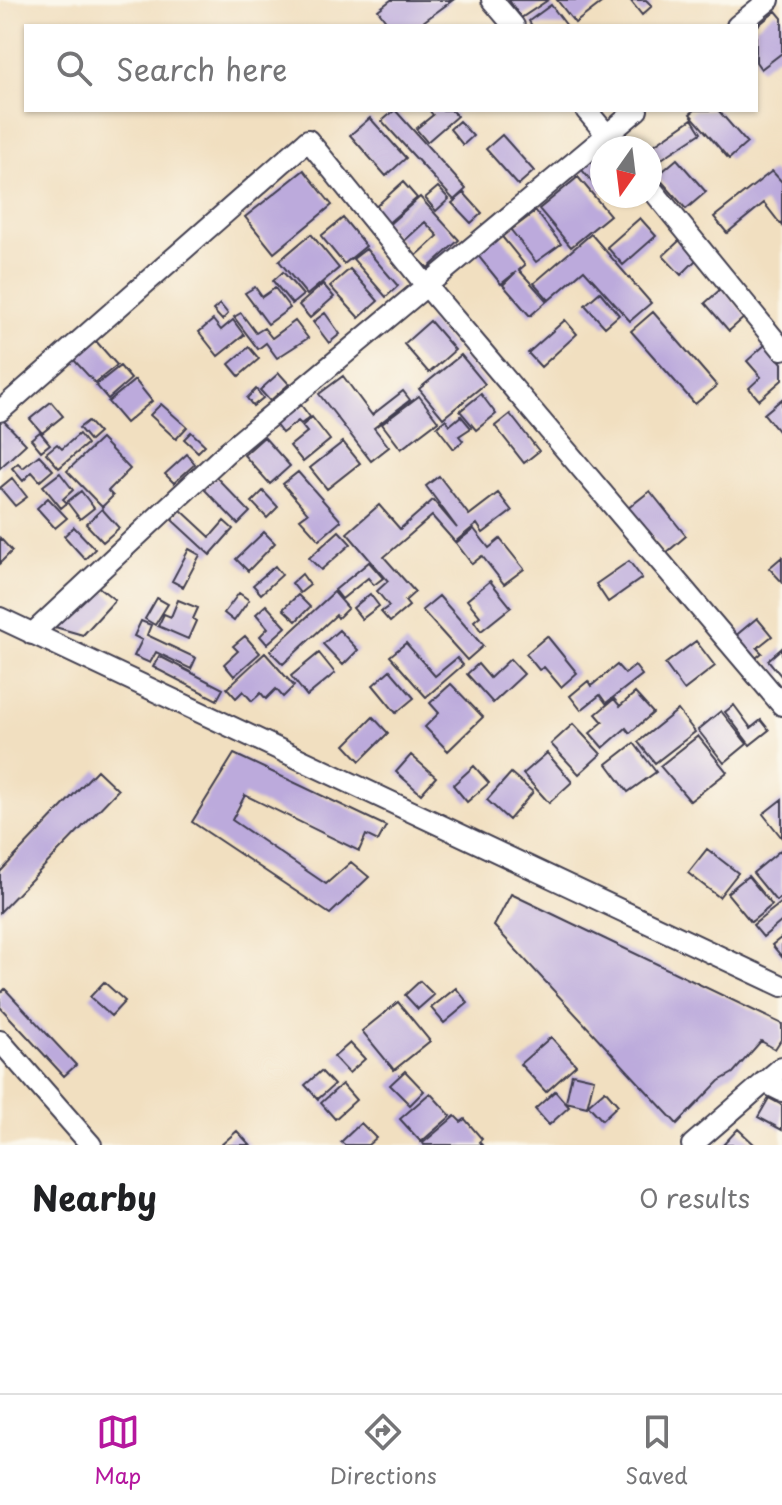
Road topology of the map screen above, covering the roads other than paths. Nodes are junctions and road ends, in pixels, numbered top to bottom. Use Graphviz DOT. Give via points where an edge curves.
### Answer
graph roads {
  1 [pos="492,0"];
  2 [pos="769,0"];
  3 [pos="512,24"];
  4 [pos="739,24"];
  5 [pos="588,112"];
  6 [pos="635,112"];
  7 [pos="608,136"];
  8 [pos="616,136"];
  9 [pos="590,158"];
  10 [pos="662,202"];
  11 [pos="425,284"];
  12 [pos="782,349"];
  13 [pos="0,411"];
  14 [pos="0,618"];
  15 [pos="32,634"];
  16 [pos="782,705"];
  17 [pos="782,986"];
  18 [pos="0,1041"];
  19 [pos="782,1067"];
  20 [pos="773,1087"];
  21 [pos="91,1145"];
  22 [pos="692,1145"];
  1 -- 3 [label="street"];
  2 -- 4 [label="street"];
  5 -- 7 [label="street"];
  6 -- 8 [label="street"];
  9 -- 11 [label="street"];
  10 -- 12 [label="street"];
  11 -- 13 [label="street" via="308,140"];
  11 -- 15 [label="street" via="227,452"];
  11 -- 16 [label="street"];
  14 -- 15 [label="street"];
  15 -- 17 [label="street"];
  18 -- 21 [label="street"];
  19 -- 20 [label="street"];
  20 -- 22 [label="street"];
}
